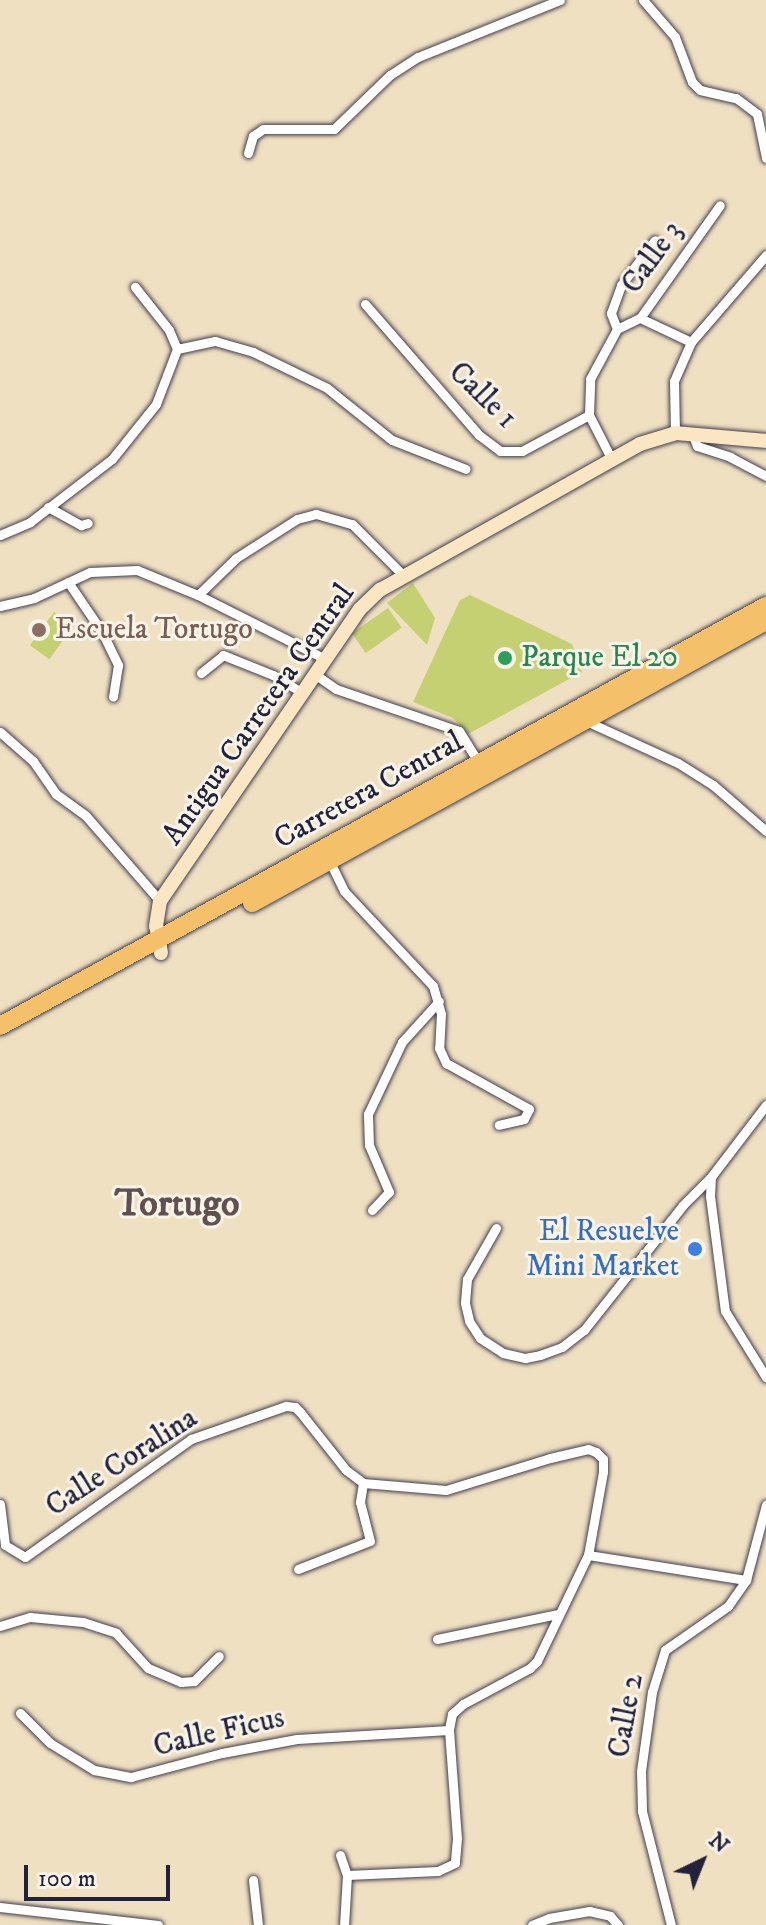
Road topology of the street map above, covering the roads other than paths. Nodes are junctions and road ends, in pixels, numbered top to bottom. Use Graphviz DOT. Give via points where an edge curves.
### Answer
graph roads {
  1 [pos="560,0"];
  2 [pos="643,0"];
  3 [pos="248,153"];
  4 [pos="766,158"];
  5 [pos="720,205"];
  6 [pos="655,240"];
  7 [pos="766,255"];
  8 [pos="135,287"];
  9 [pos="365,304"];
  10 [pos="640,318"];
  11 [pos="617,329"];
  12 [pos="691,342"];
  13 [pos="177,349"];
  14 [pos="589,415"];
  15 [pos="675,433"];
  16 [pos="692,433"];
  17 [pos="766,441"];
  18 [pos="612,460"];
  19 [pos="466,469"];
  20 [pos="766,476"];
  21 [pos="48,507"];
  22 [pos="88,523"];
  23 [pos="0,535"];
  24 [pos="404,576"];
  25 [pos="68,582"];
  26 [pos="198,595"];
  27 [pos="0,606"];
  28 [pos="766,606"];
  29 [pos="766,621"];
  30 [pos="325,659"];
  31 [pos="201,673"];
  32 [pos="316,675"];
  33 [pos="303,693"];
  34 [pos="113,697"];
  35 [pos="579,714"];
  36 [pos="0,732"];
  37 [pos="478,762"];
  38 [pos="766,831"];
  39 [pos="329,860"];
  40 [pos="160,901"];
  41 [pos="160,947"];
  42 [pos="439,1001"];
  43 [pos="0,1026"];
  44 [pos="0,1039"];
  45 [pos="766,1105"];
  46 [pos="499,1125"];
  47 [pos="711,1177"];
  48 [pos="372,1210"];
  49 [pos="496,1228"];
  50 [pos="766,1377"];
  51 [pos="363,1483"];
  52 [pos="0,1504"];
  53 [pos="766,1505"];
  54 [pos="588,1555"];
  55 [pos="298,1569"];
  56 [pos="746,1580"];
  57 [pos="558,1614"];
  58 [pos="0,1626"];
  59 [pos="437,1639"];
  60 [pos="219,1656"];
  61 [pos="20,1713"];
  62 [pos="449,1730"];
  63 [pos="340,1855"];
  64 [pos="347,1875"];
  65 [pos="253,1880"];
  66 [pos="0,1907"];
  67 [pos="158,1925"];
  68 [pos="258,1925"];
  69 [pos="344,1925"];
  70 [pos="532,1925"];
  71 [pos="618,1925"];
  72 [pos="671,1925"];
  1 -- 3 [label="street" via="418,57 390,75 334,129 263,129 253,136"];
  2 -- 4 [label="street" via="675,37 692,82 700,90 736,98 757,114"];
  5 -- 10 [label="street, Calle 3"];
  6 -- 11 [label="street" via="621,285 611,313"];
  7 -- 12 [label="street"];
  8 -- 13 [label="street" via="169,330"];
  9 -- 14 [label="street, Calle 1" via="479,435 500,451 522,451"];
  10 -- 11 [label="street, Calle 3"];
  10 -- 12 [label="street"];
  11 -- 14 [label="street" via="590,379"];
  12 -- 15 [label="street" via="674,381"];
  13 -- 19 [label="street" via="215,341 253,352 327,388 392,440"];
  13 -- 21 [label="street" via="156,404 112,459"];
  14 -- 18 [label="street"];
  15 -- 16 [label="street, Antigua Carretera Central"];
  15 -- 18 [label="street, Antigua Carretera Central"];
  16 -- 17 [label="street, Antigua Carretera Central"];
  16 -- 20 [label="street" via="697,446"];
  18 -- 24 [label="street, Antigua Carretera Central"];
  21 -- 22 [label="street" via="81,525"];
  21 -- 23 [label="street"];
  24 -- 26 [label="street" via="352,524 316,514 297,519 236,558"];
  24 -- 30 [label="street, Antigua Carretera Central" via="360,609"];
  25 -- 26 [label="street" via="90,572 137,570"];
  25 -- 27 [label="street"];
  25 -- 34 [label="street" via="118,665"];
  26 -- 30 [label="street"];
  28 -- 35 [label="highway, Carretera Central"];
  29 -- 35 [label="highway, Carretera Central"];
  30 -- 32 [label="street, Antigua Carretera Central"];
  31 -- 33 [label="street" via="223,655"];
  32 -- 33 [label="street, Antigua Carretera Central"];
  32 -- 37 [label="street" via="336,689 448,725 459,731"];
  33 -- 40 [label="street, Antigua Carretera Central"];
  35 -- 37 [label="highway, Carretera Central"];
  35 -- 38 [label="street" via="678,763 736,800"];
  35 -- 39 [label="highway, Carretera Central"];
  36 -- 40 [label="street" via="33,761 56,794 86,816"];
  37 -- 41 [label="highway, Carretera Central"];
  39 -- 41 [label="highway, Carretera Central"];
  39 -- 42 [label="street" via="344,891 416,965"];
  40 -- 41 [label="street"];
  41 -- 43 [label="highway, Carretera Central"];
  41 -- 44 [label="highway, Carretera Central"];
  42 -- 46 [label="street" via="439,1048 446,1063 529,1109 524,1119"];
  42 -- 48 [label="street" via="402,1042 368,1114 369,1145 389,1192"];
  45 -- 47 [label="street"];
  47 -- 49 [label="street" via="584,1330 540,1355 503,1353 480,1338 469,1321 467,1279"];
  47 -- 50 [label="street" via="711,1216 725,1311"];
  51 -- 52 [label="street, Calle Coralina" via="346,1470 300,1412 286,1406 191,1439 25,1557 5,1545"];
  51 -- 54 [label="street" via="446,1490 588,1449 603,1459 603,1472"];
  51 -- 55 [label="street" via="360,1502 370,1541"];
  53 -- 56 [label="street, Calle 2"];
  54 -- 56 [label="street"];
  54 -- 57 [label="street"];
  56 -- 72 [label="street, Calle 2" via="728,1606 665,1650 652,1692 641,1771 642,1811"];
  57 -- 59 [label="street"];
  57 -- 62 [label="street" via="537,1661 463,1704 452,1714"];
  58 -- 60 [label="street" via="30,1617 83,1622 116,1633 148,1668 181,1682 194,1681"];
  61 -- 62 [label="street, Calle Ficus" via="50,1743 94,1770 131,1777 297,1739"];
  62 -- 64 [label="street" via="455,1863 438,1871"];
  63 -- 64 [label="street"];
  64 -- 69 [label="street"];
  65 -- 68 [label="street"];
  66 -- 67 [label="street"];
  70 -- 71 [label="street" via="589,1911 610,1916"];
}
